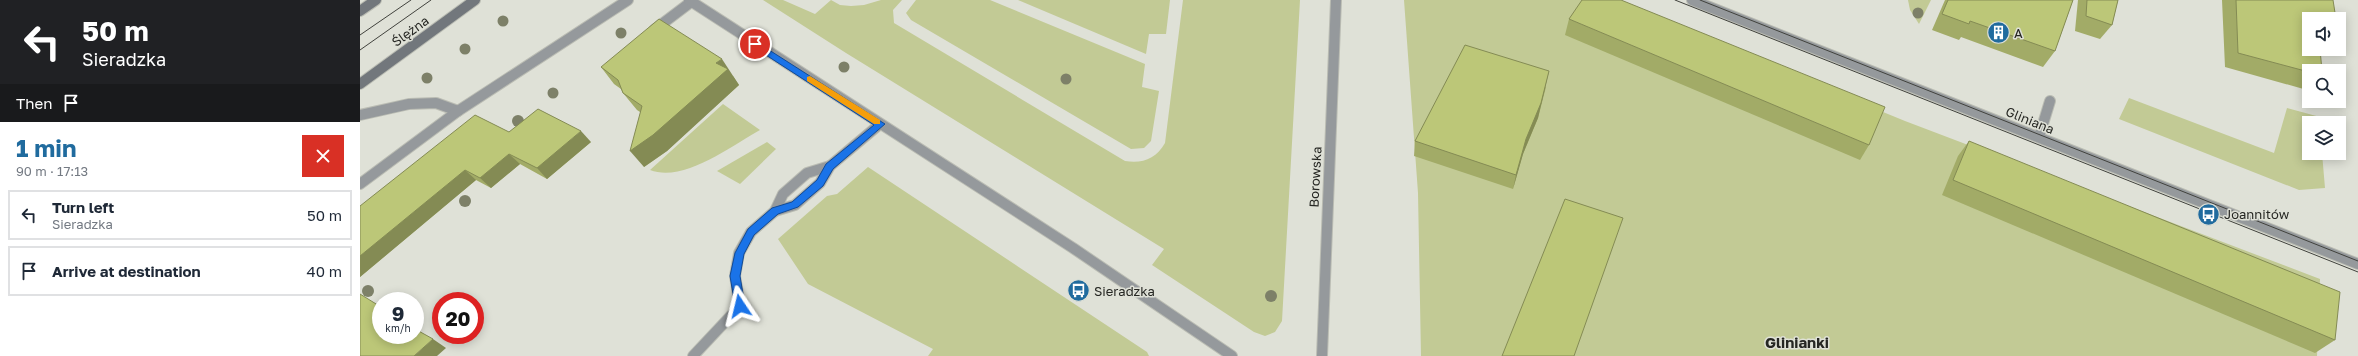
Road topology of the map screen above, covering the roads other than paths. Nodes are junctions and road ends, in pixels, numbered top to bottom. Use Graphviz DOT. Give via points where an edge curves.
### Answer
graph roads {
  1 [pos="376,0"];
  2 [pos="476,0"];
  3 [pos="628,0"];
  4 [pos="1336,0"];
  5 [pos="1692,0"];
  6 [pos="690,1"];
  7 [pos="360,11"];
  8 [pos="646,37"];
  9 [pos="360,84"];
  10 [pos="2050,101"];
  11 [pos="458,111"];
  12 [pos="360,115"];
  13 [pos="880,124"];
  14 [pos="2039,137"];
  15 [pos="830,166"];
  16 [pos="360,184"];
  17 [pos="775,211"];
  18 [pos="2358,264"];
  19 [pos="693,356"];
  20 [pos="1232,356"];
  21 [pos="1322,356"];
  1 -- 7 [label="main road"];
  2 -- 9 [label="main road, Ślężna"];
  3 -- 11 [label="street"];
  4 -- 21 [label="street, Borowska"];
  5 -- 14 [label="street, Gliniana"];
  6 -- 8 [label="street"];
  6 -- 13 [label="street"];
  10 -- 14 [label="street"];
  11 -- 12 [label="street" via="436,103 416,104"];
  11 -- 16 [label="street"];
  13 -- 15 [label="street"];
  13 -- 20 [label="street" via="1073,248"];
  14 -- 18 [label="street, Gliniana"];
  15 -- 17 [label="street" via="820,183 795,205"];
  15 -- 17 [label="street" via="807,173 783,194"];
  17 -- 19 [label="street" via="751,232 739,253 735,276 740,306"];
}
